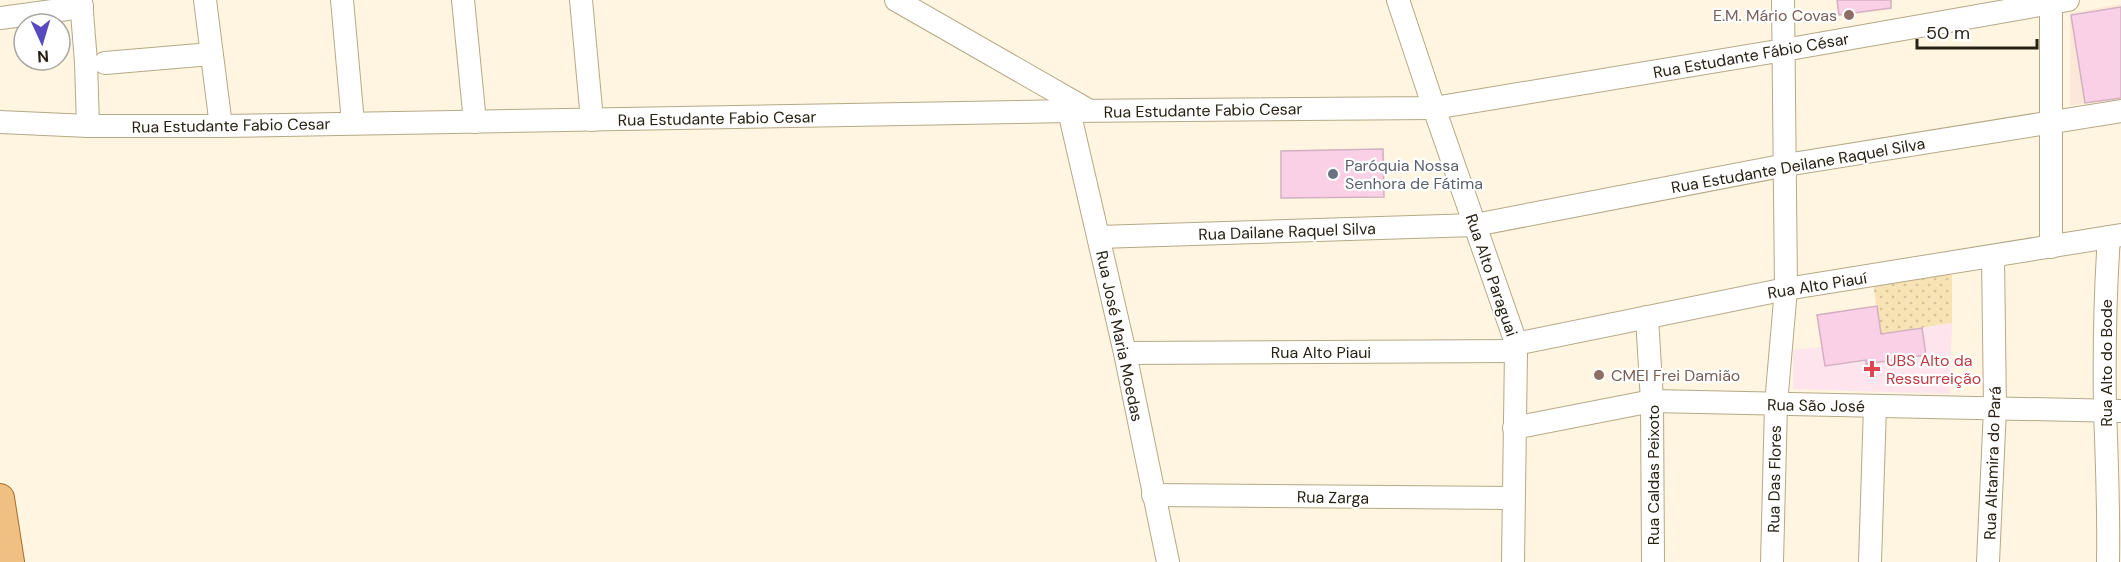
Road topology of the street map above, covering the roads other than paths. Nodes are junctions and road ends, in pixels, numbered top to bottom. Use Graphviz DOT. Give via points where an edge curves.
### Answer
graph roads {
  1 [pos="205,0"];
  2 [pos="342,0"];
  3 [pos="463,0"];
  4 [pos="581,0"];
  5 [pos="897,0"];
  6 [pos="1398,0"];
  7 [pos="1783,0"];
  8 [pos="2057,1"];
  9 [pos="82,4"];
  10 [pos="0,18"];
  11 [pos="1784,51"];
  12 [pos="211,54"];
  13 [pos="105,63"];
  14 [pos="1434,108"];
  15 [pos="1079,111"];
  16 [pos="2121,111"];
  17 [pos="592,120"];
  18 [pos="0,122"];
  19 [pos="475,122"];
  20 [pos="353,123"];
  21 [pos="2051,123"];
  22 [pos="87,126"];
  23 [pos="221,126"];
  24 [pos="1786,165"];
  25 [pos="1475,225"];
  26 [pos="2115,236"];
  27 [pos="1099,237"];
  28 [pos="2051,247"];
  29 [pos="1993,257"];
  30 [pos="1786,289"];
  31 [pos="2113,304"];
  32 [pos="1647,317"];
  33 [pos="1516,348"];
  34 [pos="1125,353"];
  35 [pos="1652,401"];
  36 [pos="1776,404"];
  37 [pos="1875,406"];
  38 [pos="1995,409"];
  39 [pos="2113,411"];
  40 [pos="1514,428"];
  41 [pos="1153,495"];
  42 [pos="0,498"];
  43 [pos="1513,498"];
  44 [pos="2115,504"];
  45 [pos="10,562"];
  46 [pos="1168,562"];
  47 [pos="1513,562"];
  48 [pos="1653,562"];
  49 [pos="1772,562"];
  50 [pos="1870,562"];
  51 [pos="1988,562"];
  52 [pos="2108,562"];
  1 -- 12 [label="street"];
  2 -- 20 [label="street"];
  3 -- 19 [label="street"];
  4 -- 17 [label="street"];
  5 -- 15 [label="street"];
  6 -- 14 [label="street, Rua Alto Paraguai"];
  7 -- 11 [label="street, Rua Das Flores"];
  8 -- 11 [label="street, Rua Estudante Fábio César"];
  8 -- 21 [label="street"];
  9 -- 10 [label="street"];
  9 -- 22 [label="street"];
  11 -- 14 [label="street, Rua Estudante Fábio César"];
  11 -- 24 [label="street, Rua Das Flores"];
  12 -- 13 [label="street"];
  12 -- 23 [label="street"];
  14 -- 15 [label="street, Rua Estudante Fabio Cesar"];
  14 -- 25 [label="street, Rua Alto Paraguai"];
  15 -- 17 [label="street, Rua Estudante Fabio Cesar"];
  15 -- 27 [label="street, Rua José Maria Moedas"];
  16 -- 21 [label="street, Rua Estudante Deilane Raquel Silva"];
  17 -- 19 [label="street, Rua Estudante Fabio Cesar"];
  18 -- 22 [label="street, Rua Estudante Fabio Cesar"];
  19 -- 20 [label="street, Rua Estudante Fabio Cesar"];
  20 -- 23 [label="street, Rua Estudante Fabio Cesar"];
  21 -- 24 [label="street, Rua Estudante Deilane Raquel Silva"];
  21 -- 28 [label="street"];
  22 -- 23 [label="street, Rua Estudante Fabio Cesar"];
  24 -- 25 [label="street, Rua Estudante Deilane Raquel Silva"];
  24 -- 30 [label="street, Rua Das Flores"];
  25 -- 27 [label="street, Rua Dailane Raquel Silva"];
  25 -- 33 [label="street, Rua Alto Paraguai"];
  26 -- 28 [label="street, Rua Alto Piauí"];
  26 -- 31 [label="street, Rua Alto do Bode"];
  27 -- 34 [label="street, Rua José Maria Moedas"];
  28 -- 29 [label="street, Rua Alto Piauí"];
  29 -- 30 [label="street, Rua Alto Piauí"];
  29 -- 38 [label="street, Rua Altamira do Pará"];
  30 -- 32 [label="street, Rua Alto Piauí"];
  30 -- 36 [label="street, Rua Das Flores"];
  31 -- 39 [label="street, Rua Alto do Bode"];
  32 -- 33 [label="street, Rua Alto Piauí"];
  32 -- 35 [label="street, Rua Caldas Peixoto"];
  33 -- 34 [label="street, Rua Alto Piaui"];
  33 -- 40 [label="street, Rua Alto Paraguai"];
  34 -- 41 [label="street, Rua José Maria Moedas"];
  35 -- 36 [label="street, Rua São José"];
  35 -- 40 [label="street, Rua São José"];
  35 -- 48 [label="street, Rua Caldas Peixoto"];
  36 -- 37 [label="street, Rua São José"];
  36 -- 49 [label="street, Rua Das Flores"];
  37 -- 38 [label="street, Rua São José"];
  37 -- 50 [label="street"];
  38 -- 39 [label="street, Rua São José"];
  38 -- 51 [label="street, Rua Altamira do Pará"];
  39 -- 44 [label="street, Rua Alto do Bode"];
  40 -- 43 [label="street, Rua Alto Paraguai"];
  41 -- 43 [label="street, Rua Zarga"];
  41 -- 46 [label="street, Rua José Maria Moedas"];
  42 -- 45 [label="main road"];
  43 -- 47 [label="street, Rua Alto Paraguai"];
  44 -- 52 [label="street, Rua Alto do Bode"];
}
